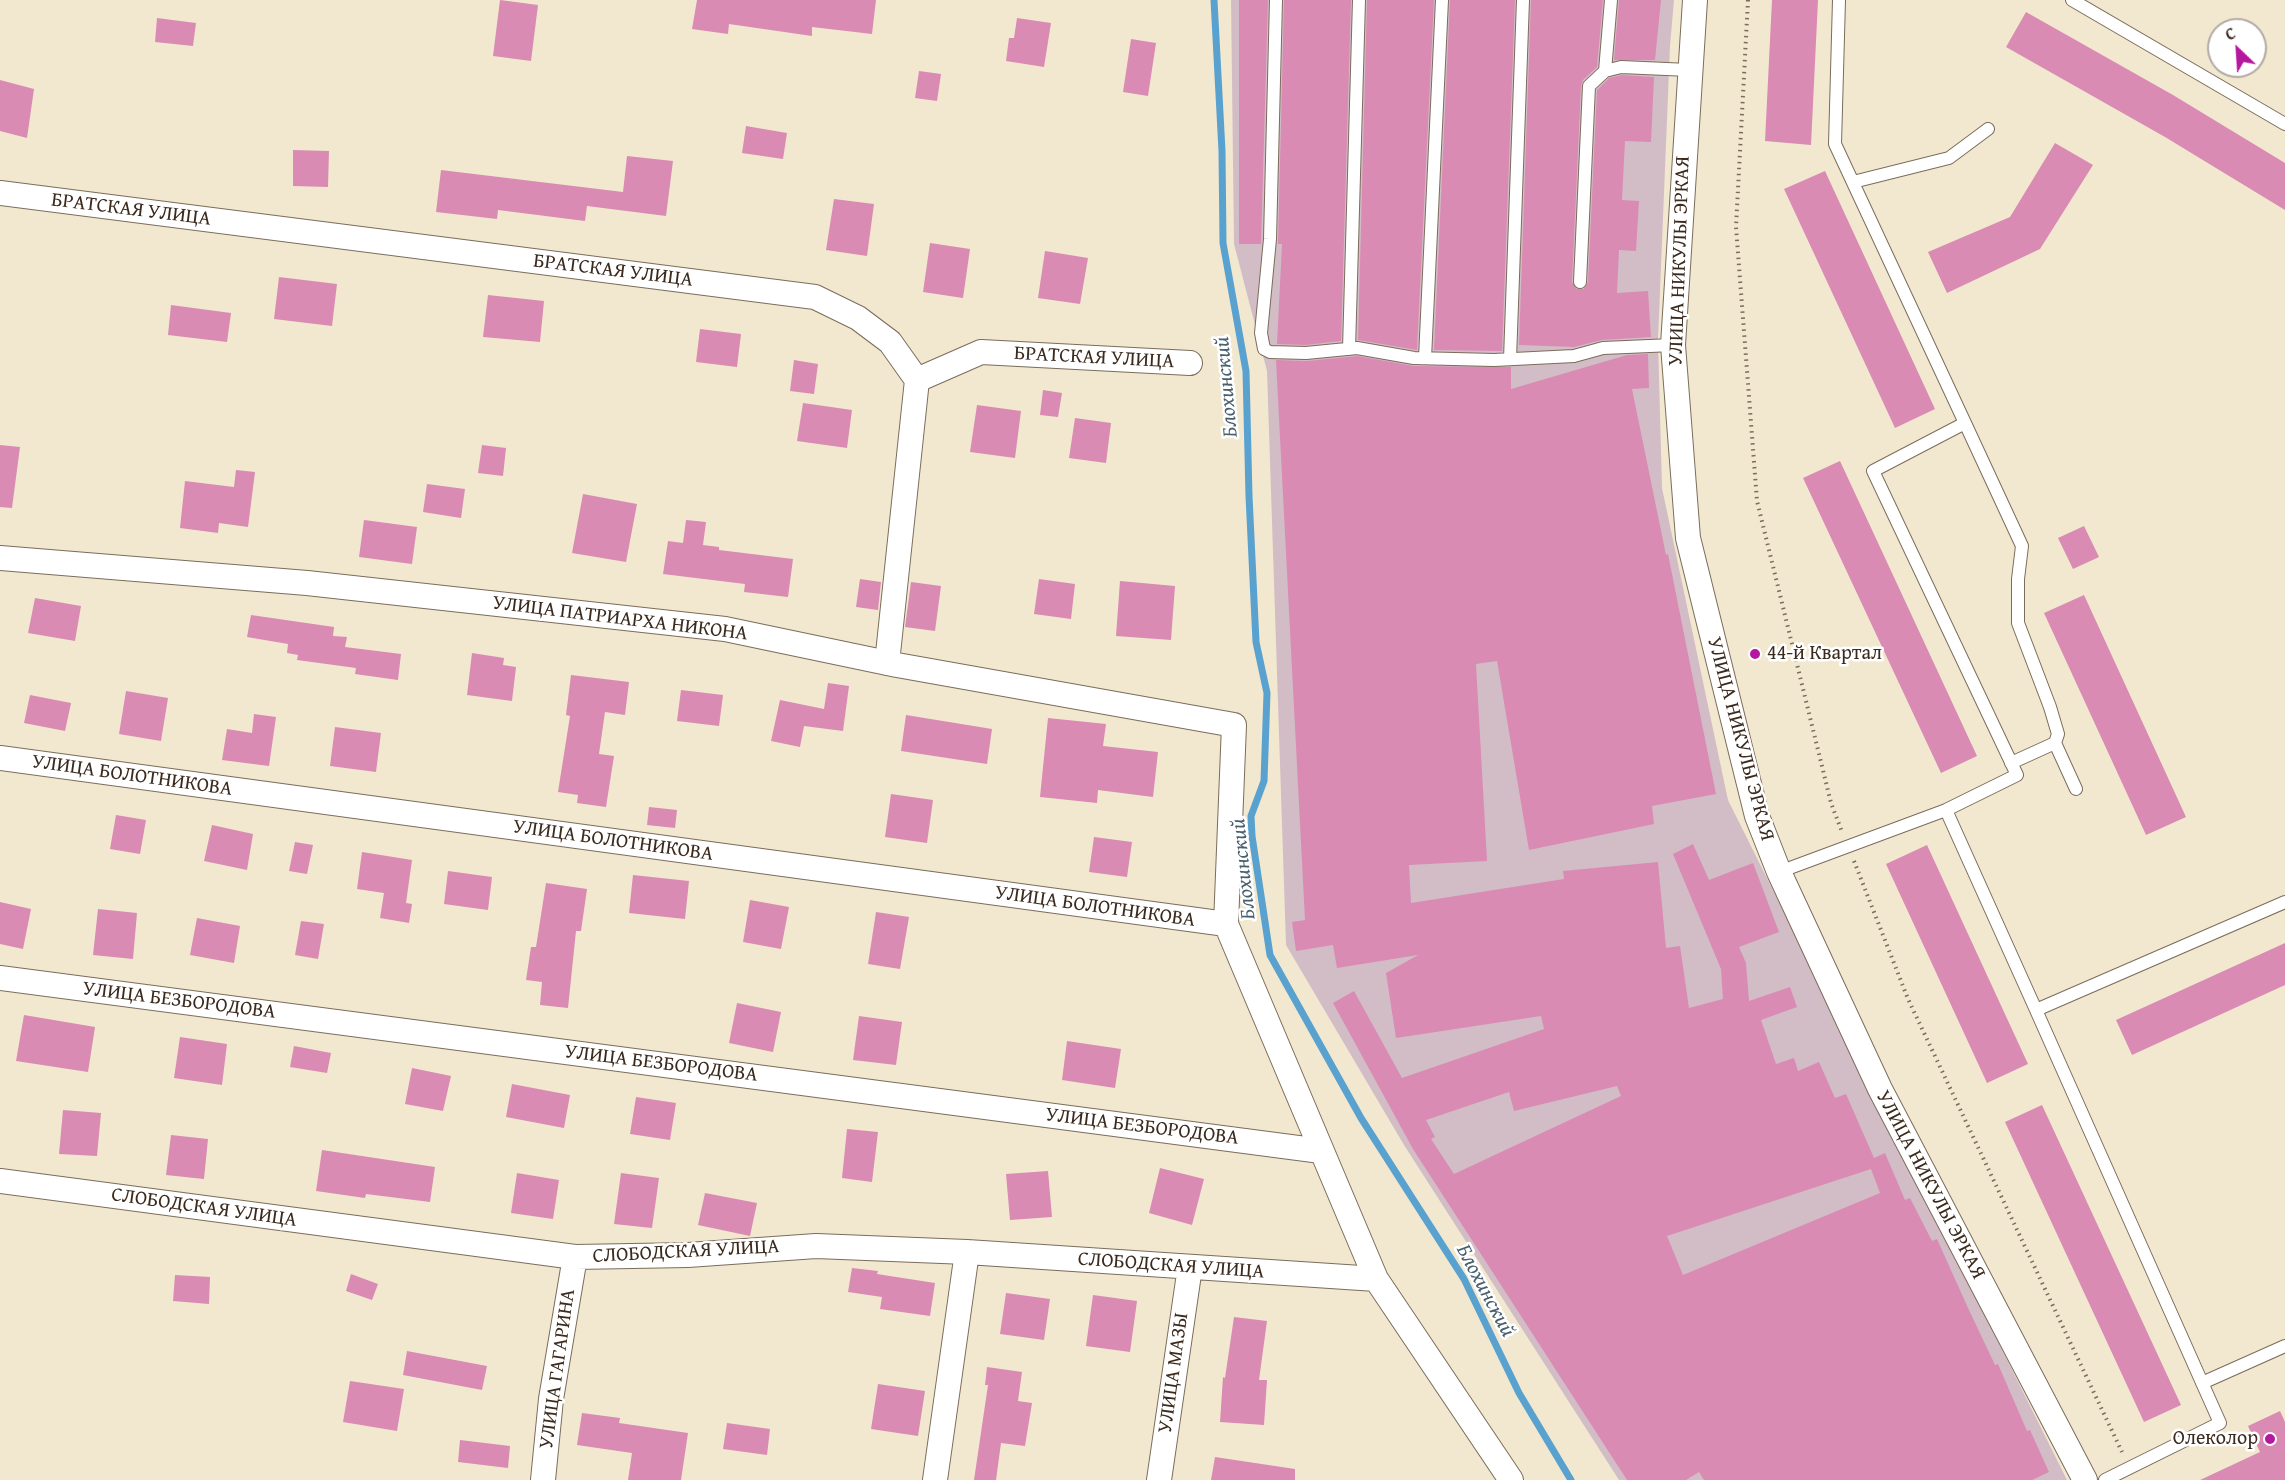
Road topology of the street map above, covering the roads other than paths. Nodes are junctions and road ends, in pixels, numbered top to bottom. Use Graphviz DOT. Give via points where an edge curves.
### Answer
graph roads {
  1 [pos="1276,0"];
  2 [pos="1359,0"];
  3 [pos="1442,0"];
  4 [pos="1523,0"];
  5 [pos="1611,0"];
  6 [pos="1695,0"];
  7 [pos="1839,0"];
  8 [pos="2072,0"];
  9 [pos="1689,70"];
  10 [pos="1605,71"];
  11 [pos="2285,124"];
  12 [pos="1988,129"];
  13 [pos="1853,182"];
  14 [pos="0,193"];
  15 [pos="1580,282"];
  16 [pos="1673,345"];
  17 [pos="1348,349"];
  18 [pos="1425,358"];
  19 [pos="1510,359"];
  20 [pos="1190,363"];
  21 [pos="917,380"];
  22 [pos="1965,423"];
  23 [pos="0,558"];
  24 [pos="886,663"];
  25 [pos="2055,743"];
  26 [pos="0,758"];
  27 [pos="2011,763"];
  28 [pos="2076,789"];
  29 [pos="1946,810"];
  30 [pos="1779,872"];
  31 [pos="2285,903"];
  32 [pos="1226,924"];
  33 [pos="0,978"];
  34 [pos="2037,1010"];
  35 [pos="1321,1150"];
  36 [pos="0,1181"];
  37 [pos="967,1252"];
  38 [pos="575,1257"];
  39 [pos="1190,1267"];
  40 [pos="1376,1279"];
  41 [pos="2285,1346"];
  42 [pos="2202,1383"];
  43 [pos="543,1480"];
  44 [pos="935,1480"];
  45 [pos="1159,1480"];
  46 [pos="1510,1480"];
  47 [pos="2085,1480"];
  48 [pos="2104,1480"];
  1 -- 17 [label="lane" via="1270,239 1261,333 1264,349 1306,353"];
  2 -- 17 [label="lane"];
  3 -- 18 [label="lane"];
  4 -- 19 [label="lane"];
  5 -- 10 [label="lane"];
  6 -- 9 [label="street, УЛИЦА НИКУЛЫ ЭРКАЯ"];
  7 -- 13 [label="lane" via="1835,144"];
  8 -- 11 [label="lane"];
  9 -- 10 [label="lane" via="1621,67"];
  9 -- 16 [label="street, УЛИЦА НИКУЛЫ ЭРКАЯ"];
  10 -- 15 [label="lane" via="1589,86"];
  12 -- 13 [label="lane" via="1948,158"];
  13 -- 22 [label="lane"];
  14 -- 21 [label="street, БРАТСКАЯ УЛИЦА" via="815,297 858,318 890,342"];
  16 -- 19 [label="lane" via="1603,348 1574,356"];
  16 -- 30 [label="street, УЛИЦА НИКУЛЫ ЭРКАЯ" via="1688,538 1757,816"];
  17 -- 18 [label="lane"];
  18 -- 19 [label="lane"];
  20 -- 21 [label="street, БРАТСКАЯ УЛИЦА" via="981,352"];
  21 -- 24 [label="street"];
  22 -- 25 [label="lane" via="2022,546 2018,624 2050,707 2058,734"];
  22 -- 27 [label="lane" via="1872,471"];
  23 -- 24 [label="street, УЛИЦА ПАТРИАРХА НИКОНА" via="307,583 725,629"];
  24 -- 32 [label="street, УЛИЦА ПАТРИАРХА НИКОНА" via="1234,725"];
  25 -- 27 [label="lane"];
  25 -- 28 [label="lane"];
  26 -- 32 [label="street, УЛИЦА БОЛОТНИКОВА"];
  27 -- 29 [label="lane" via="2017,775"];
  29 -- 30 [label="lane"];
  29 -- 34 [label="lane"];
  30 -- 47 [label="street, УЛИЦА НИКУЛЫ ЭРКАЯ" via="1880,1089"];
  31 -- 34 [label="lane"];
  32 -- 35 [label="street"];
  33 -- 35 [label="street, УЛИЦА БЕЗБОРОДОВА"];
  34 -- 42 [label="lane"];
  35 -- 40 [label="street"];
  36 -- 38 [label="street, СЛОБОДСКАЯ УЛИЦА"];
  37 -- 38 [label="street, СЛОБОДСКАЯ УЛИЦА" via="816,1246 688,1256"];
  37 -- 39 [label="street, СЛОБОДСКАЯ УЛИЦА"];
  37 -- 44 [label="street"];
  38 -- 43 [label="street, УЛИЦА ГАГАРИНА" via="551,1399"];
  39 -- 40 [label="street, СЛОБОДСКАЯ УЛИЦА"];
  39 -- 45 [label="street, УЛИЦА МАЗЫ"];
  40 -- 46 [label="street"];
  41 -- 42 [label="lane"];
  42 -- 48 [label="lane" via="2220,1423"];
}
